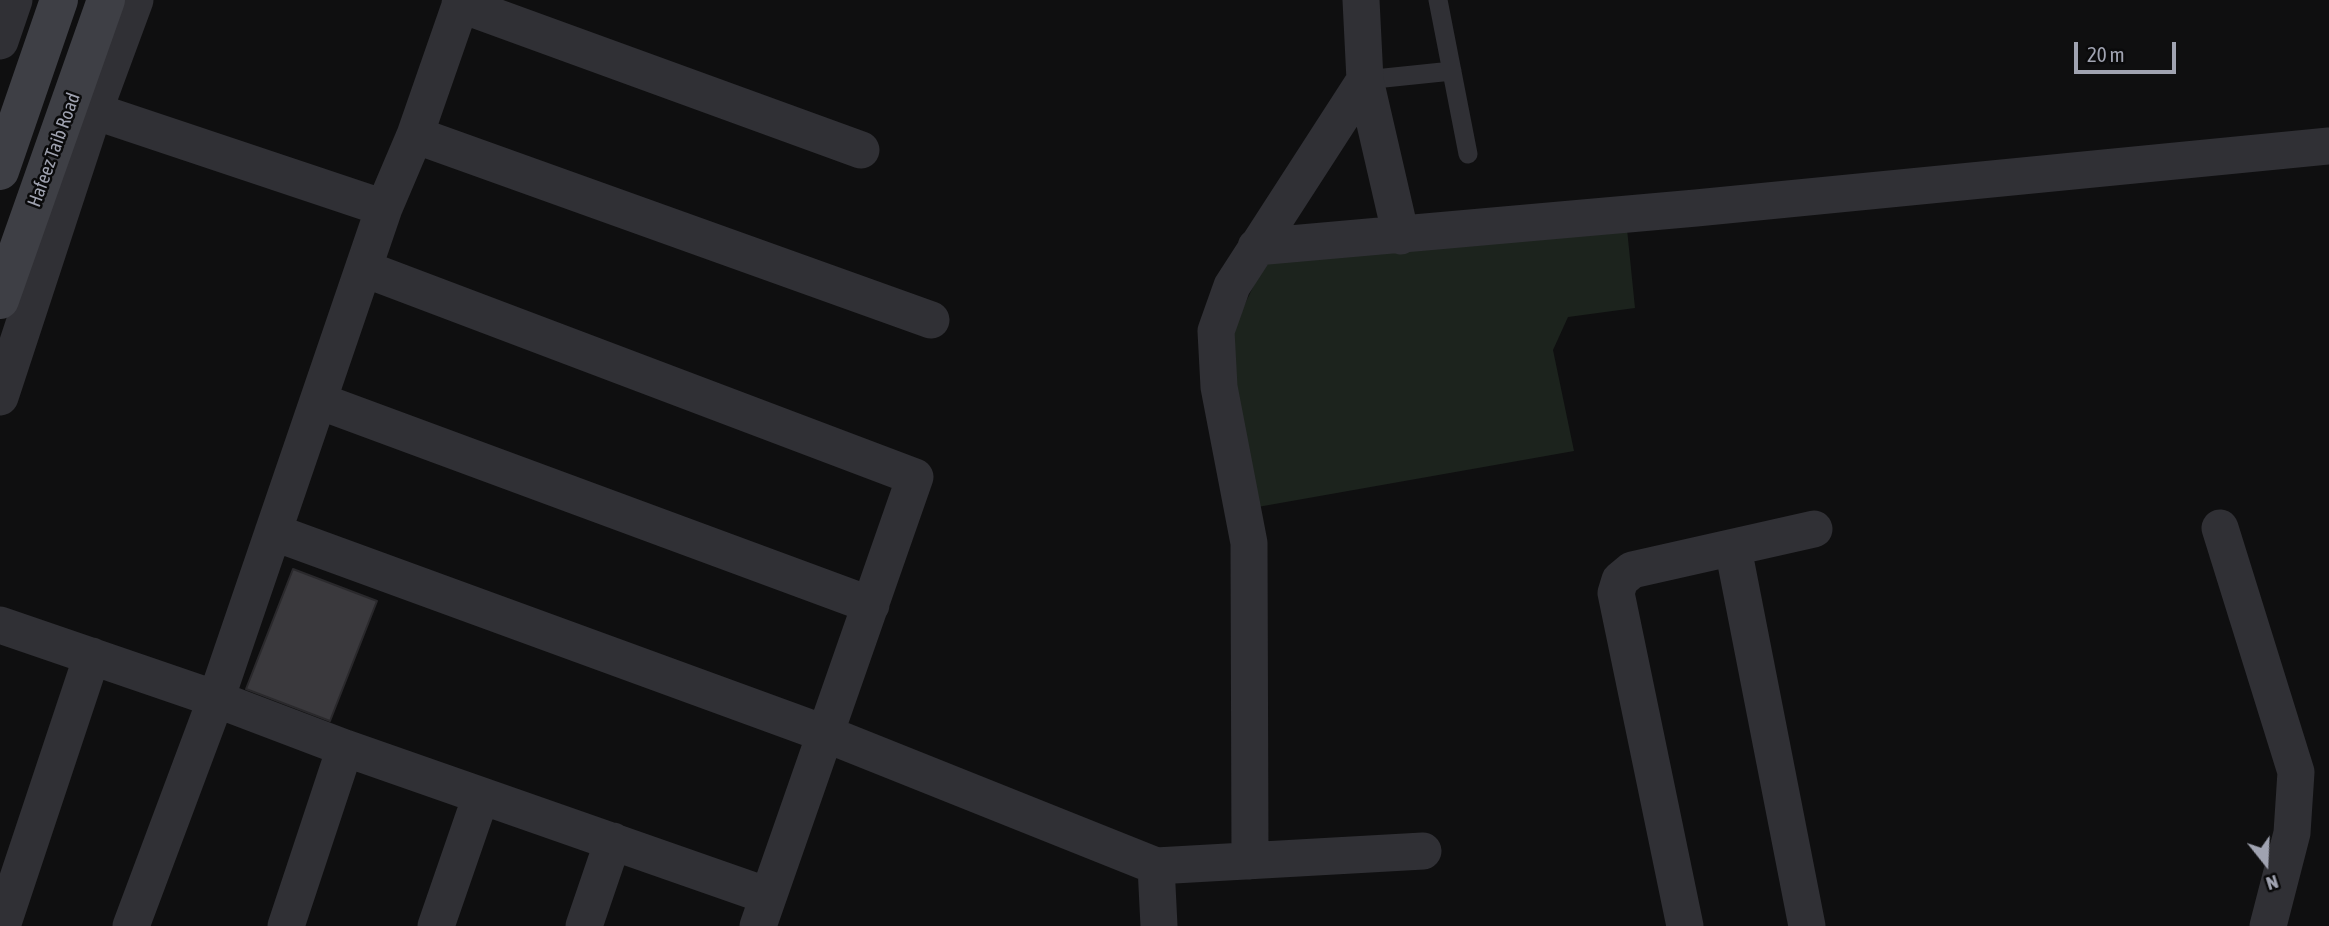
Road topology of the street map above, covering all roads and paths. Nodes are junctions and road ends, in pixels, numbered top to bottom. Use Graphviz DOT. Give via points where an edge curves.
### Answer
graph roads {
  1 [pos="14,0"];
  2 [pos="59,0"];
  3 [pos="106,0"];
  4 [pos="135,0"];
  5 [pos="1361,0"];
  6 [pos="1438,0"];
  7 [pos="461,2"];
  8 [pos="0,41"];
  9 [pos="1452,71"];
  10 [pos="1365,80"];
  11 [pos="82,108"];
  12 [pos="415,135"];
  13 [pos="2329,146"];
  14 [pos="861,150"];
  15 [pos="1468,154"];
  16 [pos="0,171"];
  17 [pos="384,208"];
  18 [pos="1401,236"];
  19 [pos="1256,247"];
  20 [pos="365,269"];
  21 [pos="0,300"];
  22 [pos="931,320"];
  23 [pos="0,397"];
  24 [pos="319,401"];
  25 [pos="2220,528"];
  26 [pos="1814,529"];
  27 [pos="273,532"];
  28 [pos="1733,548"];
  29 [pos="871,605"];
  30 [pos="0,625"];
  31 [pos="92,656"];
  32 [pos="216,699"];
  33 [pos="826,734"];
  34 [pos="345,748"];
  35 [pos="481,796"];
  36 [pos="613,841"];
  37 [pos="1423,851"];
  38 [pos="1250,861"];
  39 [pos="1156,866"];
  40 [pos="763,911"];
  41 [pos="1802,925"];
  42 [pos="2,926"];
  43 [pos="131,926"];
  44 [pos="286,926"];
  45 [pos="436,926"];
  46 [pos="584,926"];
  47 [pos="1159,926"];
  48 [pos="1685,926"];
  49 [pos="2268,926"];
  1 -- 8 [label="street"];
  2 -- 16 [label="street"];
  3 -- 11 [label="street, Hafeez Taib Road"];
  4 -- 11 [label="street"];
  5 -- 10 [label="street"];
  6 -- 9 [label="lane"];
  7 -- 12 [label="street"];
  7 -- 14 [label="street"];
  9 -- 10 [label="lane"];
  9 -- 15 [label="lane"];
  10 -- 18 [label="street"];
  10 -- 19 [label="street"];
  11 -- 17 [label="street"];
  11 -- 21 [label="street, Hafeez Taib Road"];
  11 -- 23 [label="street"];
  12 -- 17 [label="street"];
  12 -- 22 [label="street"];
  13 -- 18 [label="street"];
  17 -- 20 [label="street"];
  18 -- 19 [label="street"];
  19 -- 38 [label="street" via="1233,286 1216,331 1219,387 1249,543"];
  20 -- 24 [label="street"];
  20 -- 29 [label="street" via="915,477"];
  24 -- 27 [label="street"];
  24 -- 29 [label="street"];
  25 -- 49 [label="street" via="2295,772 2292,833"];
  26 -- 28 [label="street"];
  27 -- 32 [label="street"];
  27 -- 33 [label="street"];
  28 -- 41 [label="street"];
  28 -- 48 [label="street" via="1632,570 1620,580 1616,593"];
  29 -- 33 [label="street"];
  30 -- 31 [label="street"];
  31 -- 32 [label="street"];
  31 -- 42 [label="street"];
  32 -- 34 [label="street"];
  32 -- 43 [label="street"];
  33 -- 39 [label="street"];
  33 -- 40 [label="street"];
  34 -- 35 [label="street"];
  34 -- 44 [label="street"];
  35 -- 36 [label="street"];
  35 -- 45 [label="street"];
  36 -- 40 [label="street"];
  36 -- 46 [label="street"];
  37 -- 38 [label="street"];
  38 -- 39 [label="street"];
  39 -- 47 [label="street"];
}
